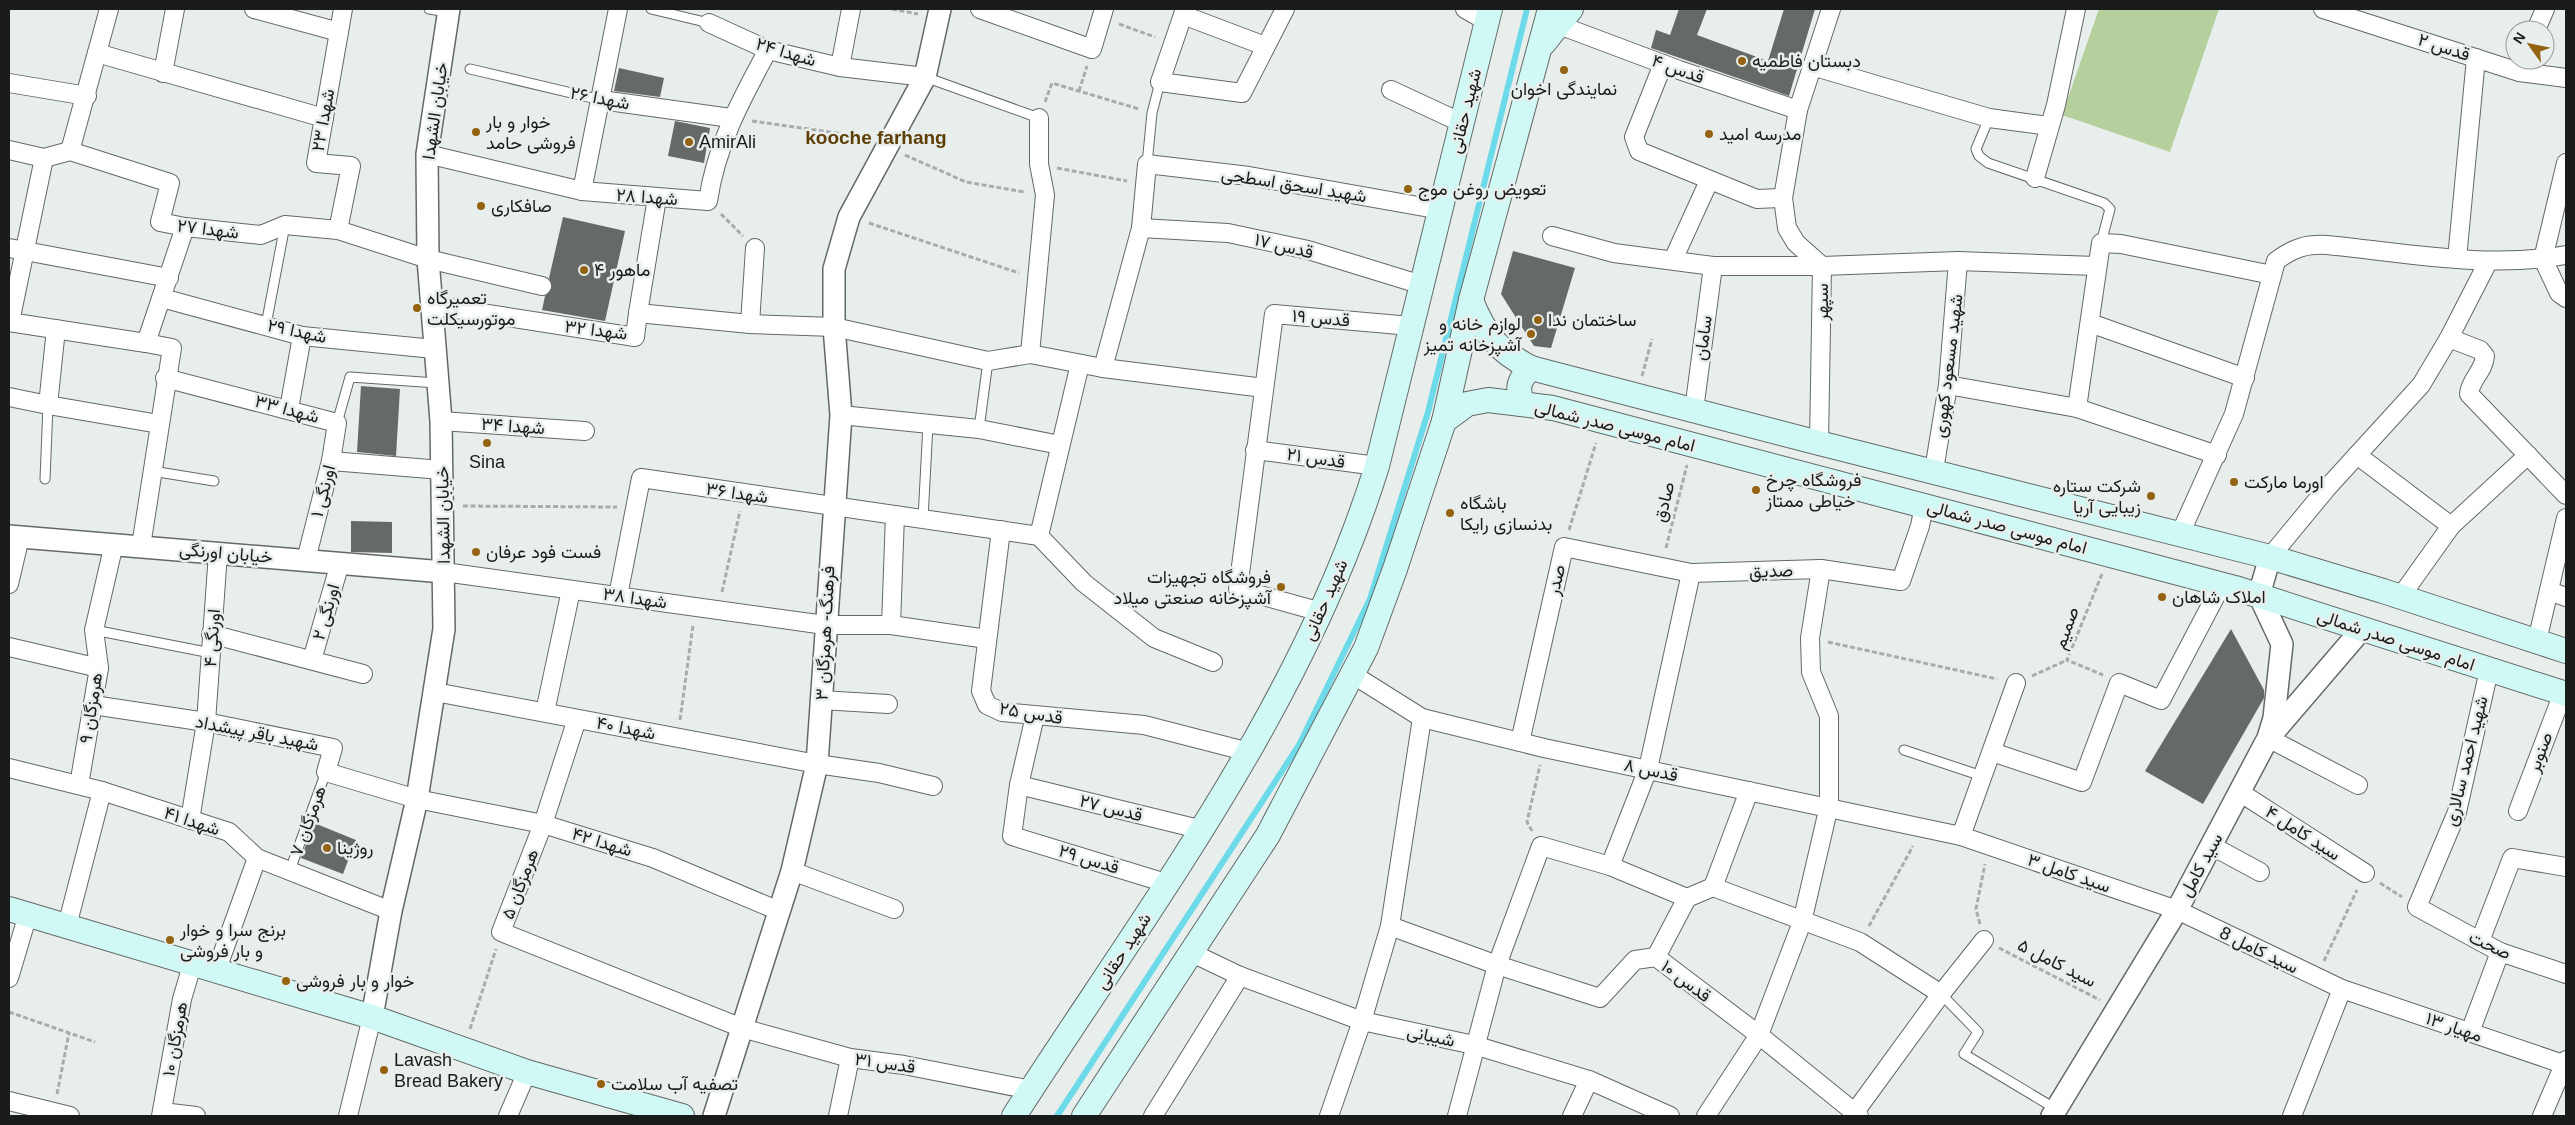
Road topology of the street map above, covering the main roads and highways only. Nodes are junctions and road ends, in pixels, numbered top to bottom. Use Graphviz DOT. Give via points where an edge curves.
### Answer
graph roads {
  1 [pos="1487,13"];
  2 [pos="1557,13"];
  3 [pos="1471,300"];
  4 [pos="1531,368"];
  5 [pos="1522,404"];
  6 [pos="1444,421"];
  7 [pos="2566,651"];
  8 [pos="2564,694"];
  9 [pos="18,911"];
  10 [pos="636,1110"];
  11 [pos="682,1116"];
  12 [pos="1014,1116"];
  13 [pos="1084,1116"];
  1 -- 12 [label="main road, شهید حقانی" via="1377,466 1362,514 1321,612 1249,752 1202,830"];
  2 -- 3 [label="main road" via="1540,48"];
  3 -- 4 [label="main road, امام موسی صدر شمالی" via="1481,325 1495,344 1511,358"];
  3 -- 6 [label="main road"];
  4 -- 5 [label="main road" via="1520,380 1517,390"];
  4 -- 7 [label="main road, امام موسی صدر شمالی" via="2270,557"];
  5 -- 6 [label="main road, امام موسی صدر شمالی" via="1488,400 1467,404"];
  5 -- 8 [label="main road, امام موسی صدر شمالی" via="1604,421 2222,584"];
  6 -- 13 [label="main road" via="1366,648 1268,835"];
  9 -- 10 [label="main road" via="372,1017"];
  10 -- 11 [label="main road"];
}
